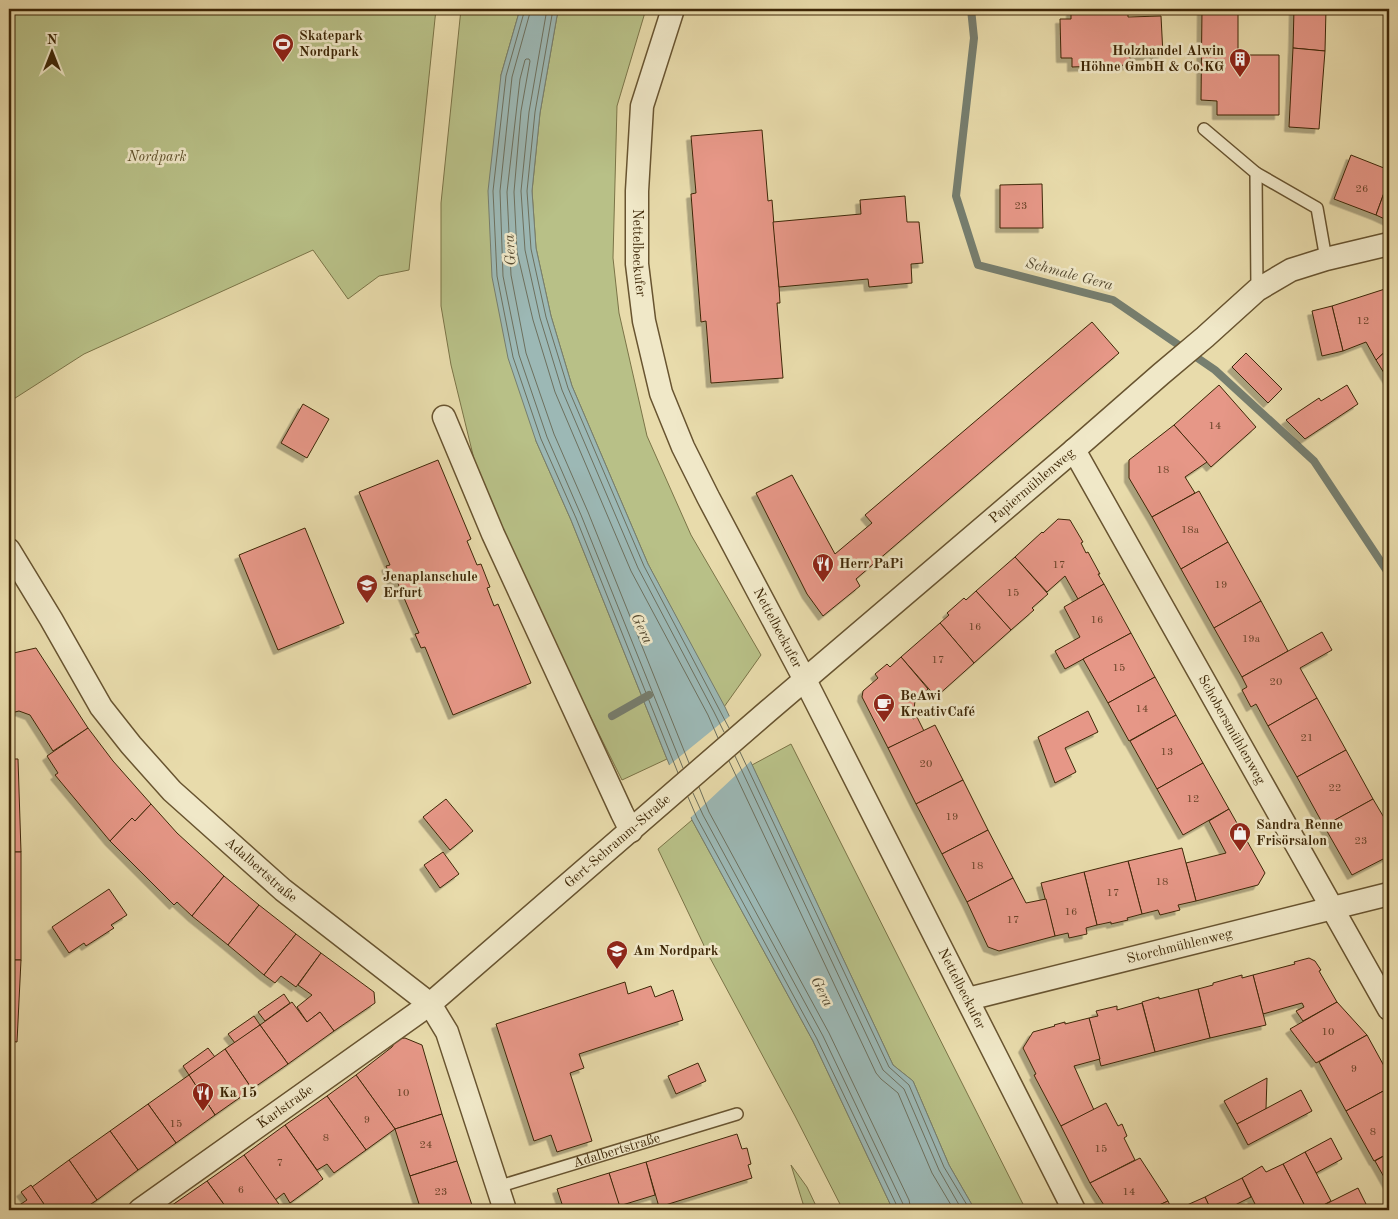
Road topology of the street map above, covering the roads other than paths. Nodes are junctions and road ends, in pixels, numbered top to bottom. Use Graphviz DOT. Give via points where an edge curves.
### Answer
graph roads {
  1 [pos="674,9"];
  2 [pos="1204,129"];
  3 [pos="1256,173"];
  4 [pos="1389,244"];
  5 [pos="1326,259"];
  6 [pos="1258,290"];
  7 [pos="444,417"];
  8 [pos="1074,450"];
  9 [pos="9,550"];
  10 [pos="805,680"];
  11 [pos="638,824"];
  12 [pos="1389,894"];
  13 [pos="1332,908"];
  14 [pos="968,999"];
  15 [pos="430,1004"];
  16 [pos="1389,1009"];
  17 [pos="737,1114"];
  18 [pos="497,1187"];
  19 [pos="140,1210"];
  20 [pos="505,1210"];
  21 [pos="1074,1210"];
  1 -- 10 [label="street, Nettelbeckufer" via="642,106 637,264 644,321 661,393 683,447"];
  2 -- 3 [label="lane"];
  3 -- 5 [label="lane" via="1317,208"];
  3 -- 6 [label="lane"];
  4 -- 5 [label="street, Papiermühlenweg"];
  5 -- 6 [label="street, Papiermühlenweg" via="1291,270"];
  6 -- 8 [label="street, Papiermühlenweg"];
  7 -- 11 [label="street" via="497,544 622,814"];
  8 -- 10 [label="street, Papiermühlenweg"];
  8 -- 13 [label="street, Schobersmühlenweg"];
  9 -- 15 [label="street, Adalbertstraße" via="101,707 172,791 283,890"];
  10 -- 11 [label="street, Gert-Schramm-Straße"];
  10 -- 14 [label="street, Nettelbeckufer"];
  11 -- 15 [label="street, Gert-Schramm-Straße"];
  12 -- 13 [label="street, Storchmühlenweg"];
  13 -- 14 [label="street, Storchmühlenweg"];
  13 -- 16 [label="street, Schobersmühlenweg"];
  14 -- 21 [label="street, Nettelbeckufer"];
  15 -- 18 [label="street, Adalbertstraße" via="447,1032"];
  15 -- 19 [label="street, Karlstraße"];
  17 -- 18 [label="lane, Adalbertstraße"];
  18 -- 20 [label="street, Adalbertstraße"];
}
